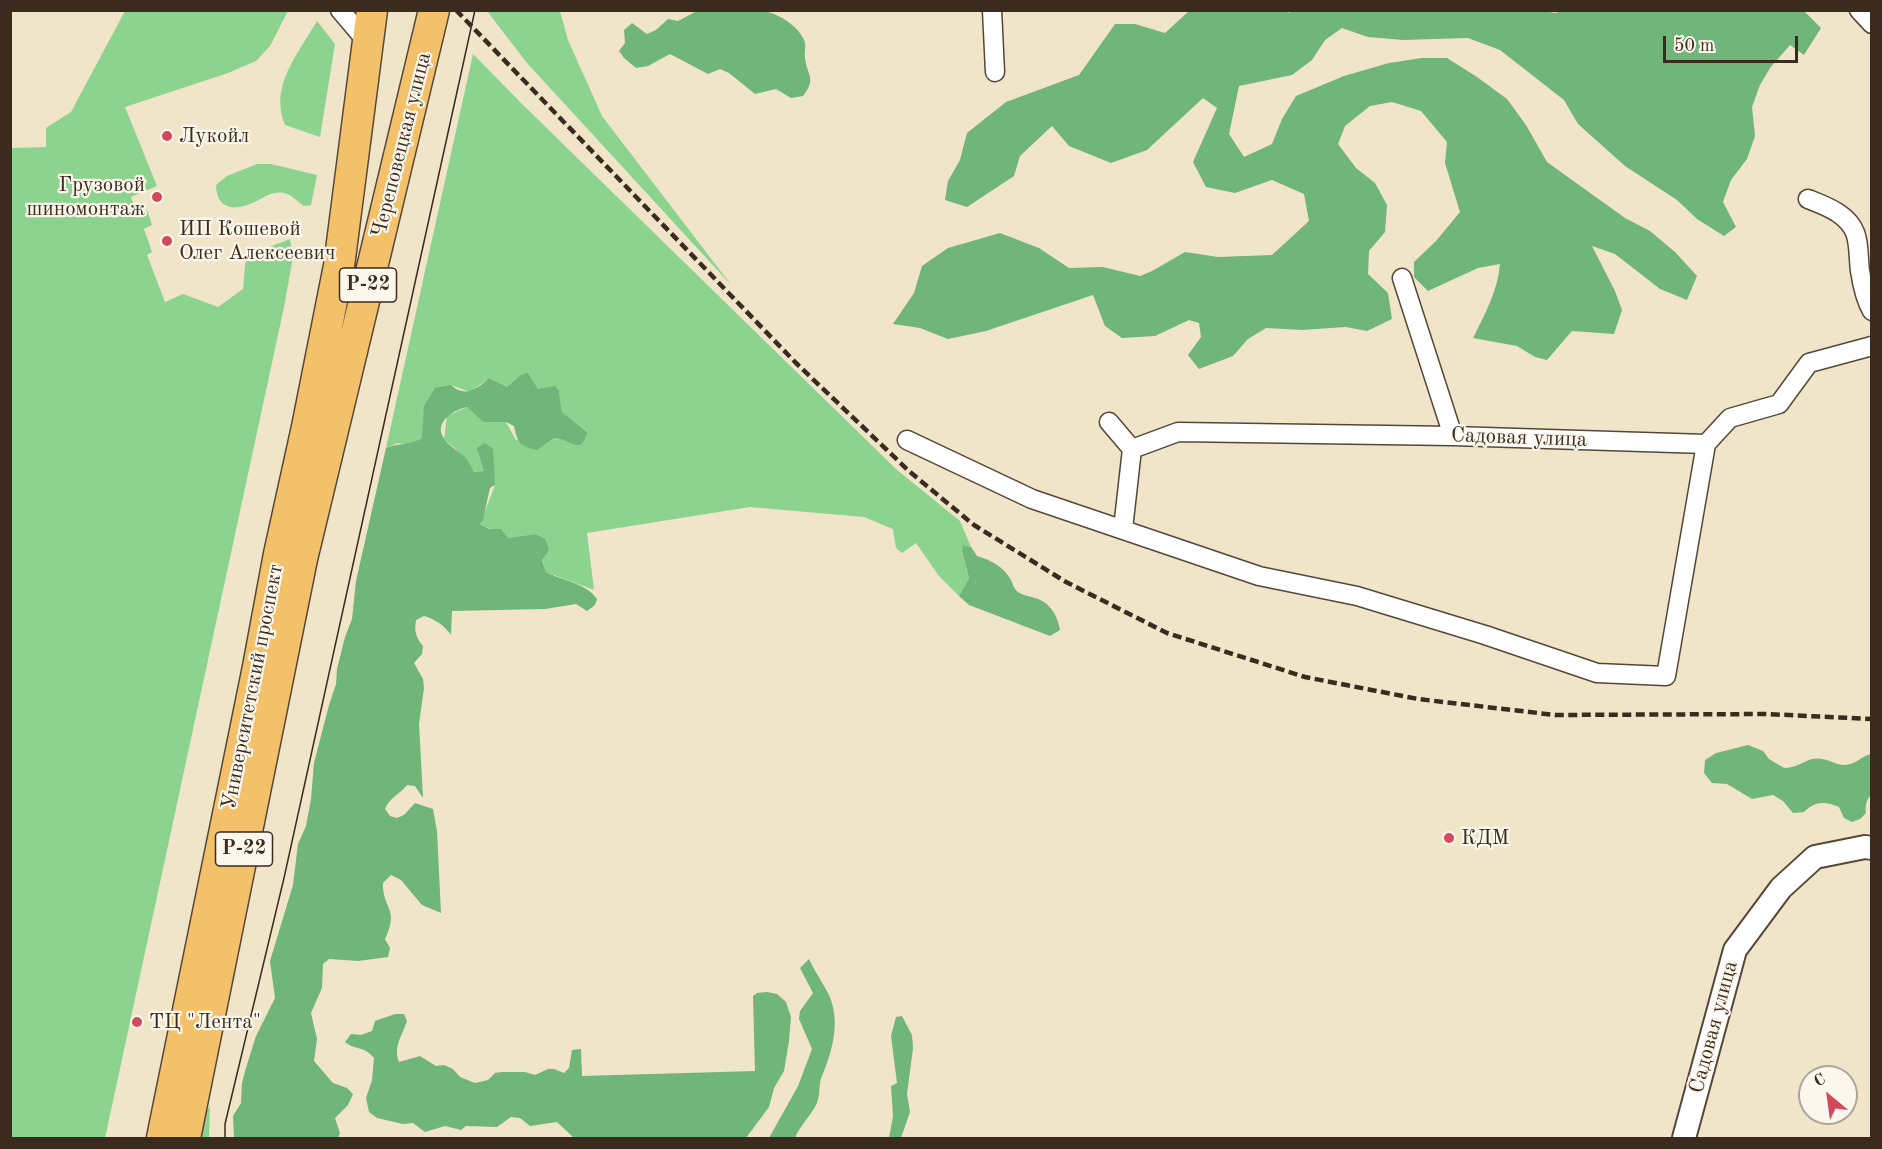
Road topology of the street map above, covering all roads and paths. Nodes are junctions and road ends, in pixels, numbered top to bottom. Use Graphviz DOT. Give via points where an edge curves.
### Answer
graph roads {
  1 [pos="340,10"];
  2 [pos="372,10"];
  3 [pos="434,10"];
  4 [pos="992,10"];
  5 [pos="1858,10"];
  6 [pos="1872,24"];
  7 [pos="368,43"];
  8 [pos="994,72"];
  9 [pos="1808,199"];
  10 [pos="1402,278"];
  11 [pos="1872,311"];
  12 [pos="1872,346"];
  13 [pos="1109,422"];
  14 [pos="1453,436"];
  15 [pos="907,440"];
  16 [pos="1706,444"];
  17 [pos="1132,449"];
  18 [pos="1123,529"];
  19 [pos="290,556"];
  20 [pos="1872,848"];
  21 [pos="162,1138"];
  22 [pos="185,1138"];
  23 [pos="1684,1138"];
  1 -- 7 [label="street"];
  2 -- 7 [label="highway, Череповецкая улица / Р-22"];
  3 -- 19 [label="highway, Череповецкая улица / Р-22"];
  4 -- 8 [label="street"];
  5 -- 6 [label="street"];
  7 -- 19 [label="highway, Череповецкая улица / Р-22" via="339,266 307,427"];
  9 -- 11 [label="street" via="1838,213 1854,227 1860,270"];
  10 -- 14 [label="street"];
  12 -- 16 [label="street" via="1809,363 1779,404 1730,418"];
  13 -- 17 [label="street"];
  14 -- 16 [label="street, Садовая улица"];
  14 -- 17 [label="street, Садовая улица" via="1178,432"];
  15 -- 18 [label="street" via="1032,499"];
  16 -- 18 [label="street" via="1666,676 1597,673 1358,596 1259,576"];
  17 -- 18 [label="street"];
  19 -- 21 [label="highway, Университетский проспект / Р-22" via="258,667"];
  19 -- 22 [label="highway, Университетский проспект / Р-22"];
  20 -- 23 [label="street, Садовая улица" via="1815,857 1781,888 1735,950"];
}
